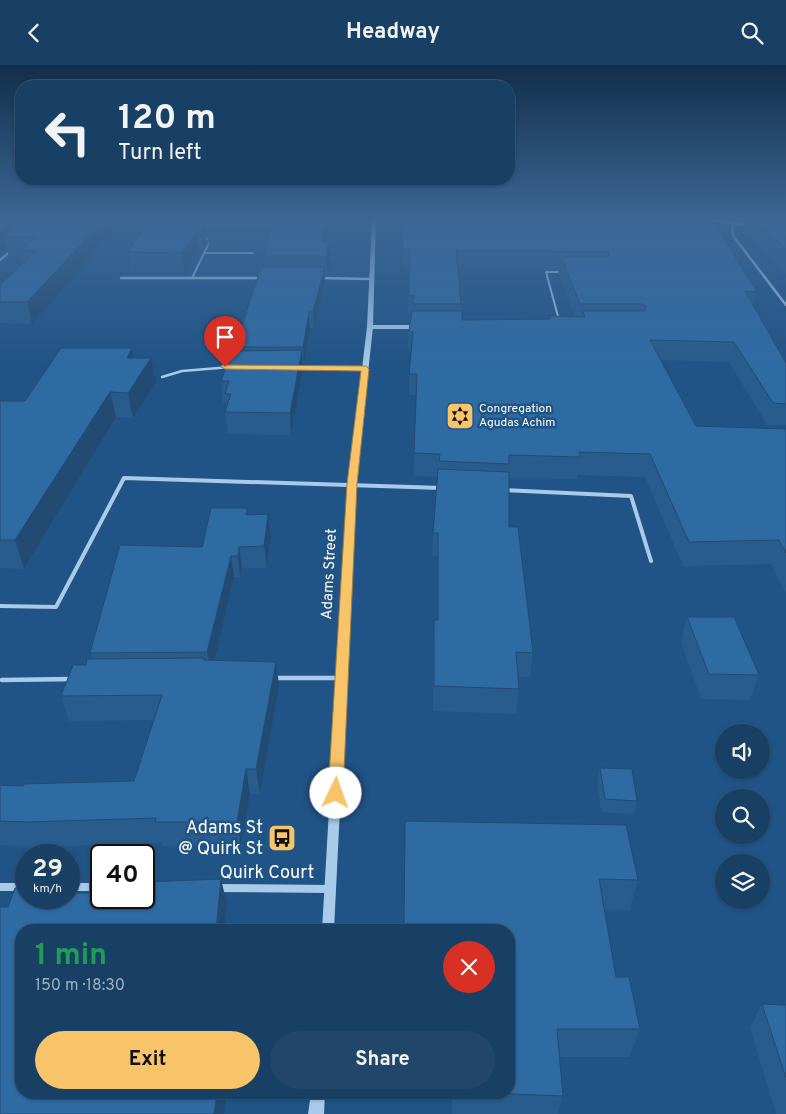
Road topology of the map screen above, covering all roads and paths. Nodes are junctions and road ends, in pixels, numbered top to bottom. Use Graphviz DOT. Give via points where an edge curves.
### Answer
graph roads {
  1 [pos="196,269"];
  2 [pos="372,269"];
  3 [pos="758,269"];
  4 [pos="566,272"];
  5 [pos="121,277"];
  6 [pos="192,278"];
  7 [pos="264,278"];
  8 [pos="311,278"];
  9 [pos="371,279"];
  10 [pos="786,305"];
  11 [pos="370,327"];
  12 [pos="416,327"];
  13 [pos="561,327"];
  14 [pos="234,367"];
  15 [pos="291,367"];
  16 [pos="366,369"];
  17 [pos="162,377"];
  18 [pos="352,484"];
  19 [pos="444,488"];
  20 [pos="503,490"];
  21 [pos="652,561"];
  22 [pos="0,606"];
  23 [pos="272,678"];
  24 [pos="342,678"];
  25 [pos="82,679"];
  26 [pos="2,680"];
  27 [pos="0,887"];
  28 [pos="15,887"];
  29 [pos="210,888"];
  30 [pos="330,889"];
  31 [pos="328,924"];
  32 [pos="317,1099"];
  33 [pos="316,1114"];
  1 -- 6 [label="lane"];
  2 -- 9 [label="street, Adams Street"];
  3 -- 10 [label="street"];
  4 -- 13 [label="lane" via="546,272"];
  5 -- 6 [label="street"];
  6 -- 7 [label="street"];
  8 -- 9 [label="street"];
  9 -- 11 [label="street, Adams Street"];
  11 -- 12 [label="street"];
  11 -- 16 [label="street, Adams Street"];
  14 -- 17 [label="lane" via="182,371"];
  15 -- 16 [label="lane"];
  16 -- 18 [label="street, Adams Street"];
  18 -- 19 [label="lane"];
  18 -- 22 [label="lane" via="124,478 56,607"];
  18 -- 24 [label="street, Adams Street"];
  20 -- 21 [label="lane" via="631,496"];
  23 -- 24 [label="lane"];
  24 -- 30 [label="street, Adams Street"];
  25 -- 26 [label="lane"];
  27 -- 28 [label="street"];
  29 -- 30 [label="street, Quirk Court"];
  30 -- 31 [label="street, Adams Street"];
  32 -- 33 [label="street"];
}
